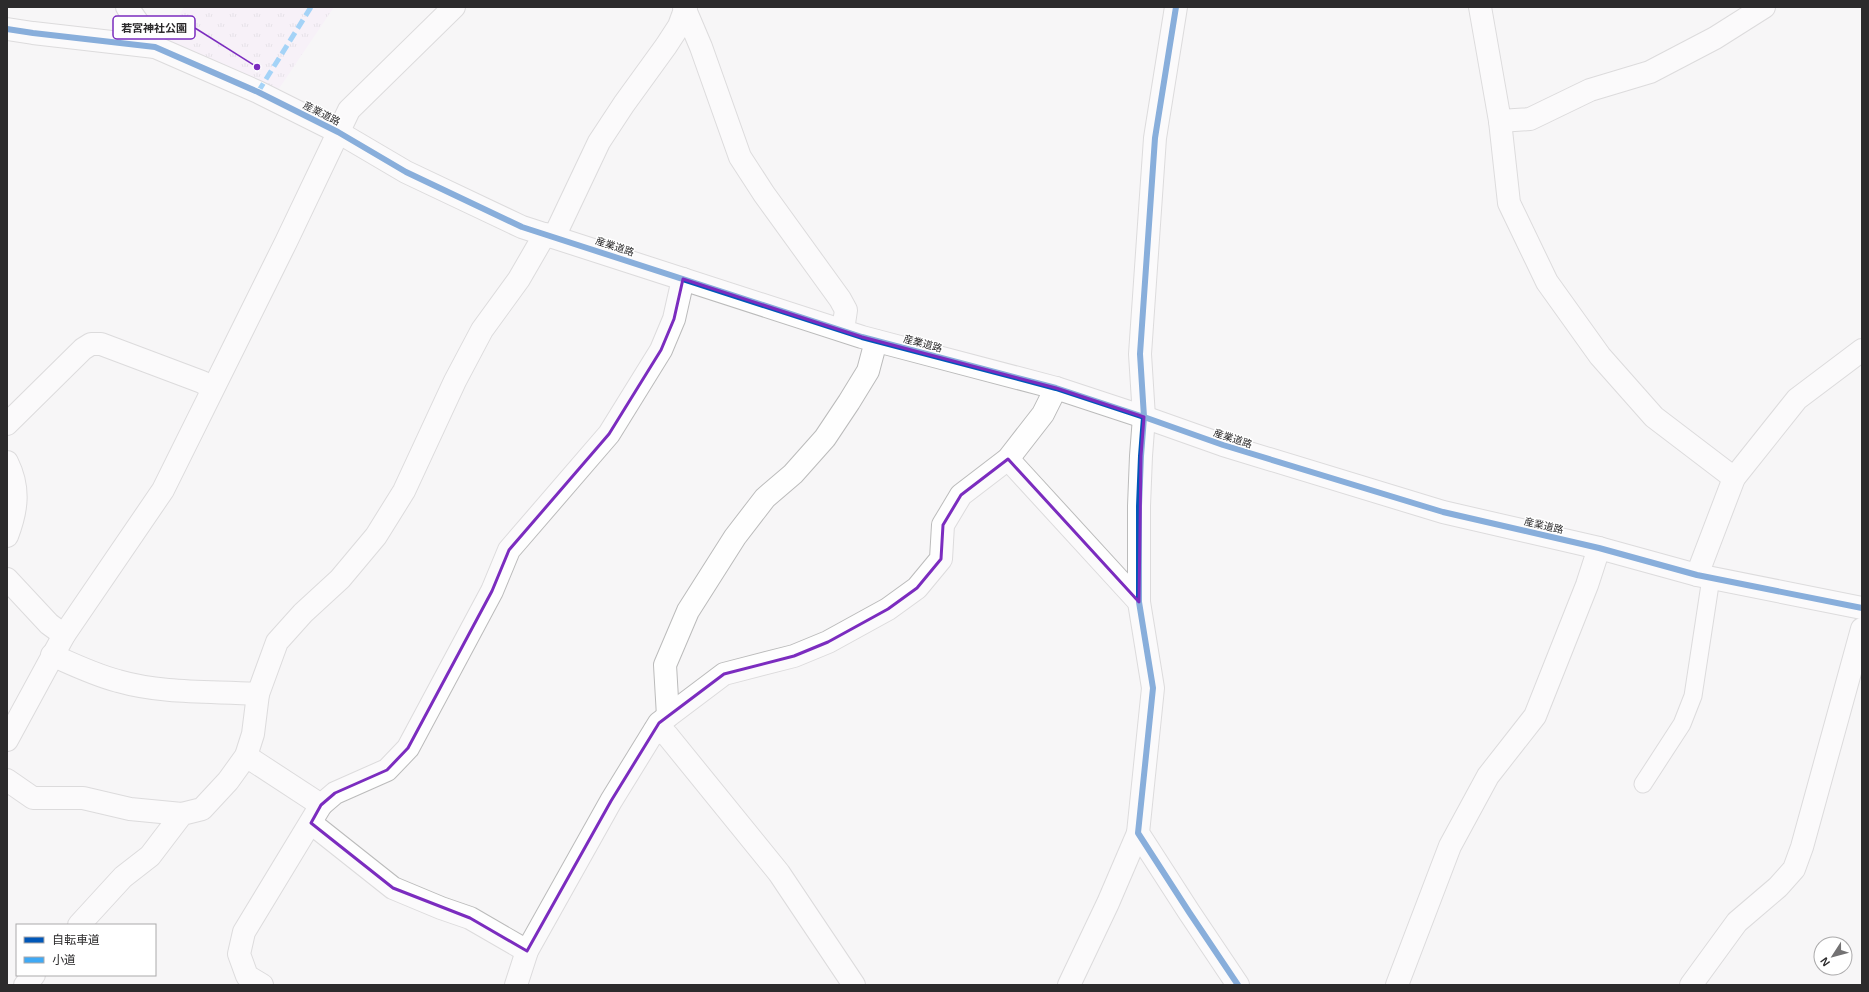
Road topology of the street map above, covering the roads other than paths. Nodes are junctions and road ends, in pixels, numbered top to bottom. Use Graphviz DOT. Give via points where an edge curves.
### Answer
graph roads {
  1 [pos="127,7"];
  2 [pos="454,7"];
  3 [pos="1176,7"];
  4 [pos="1480,7"];
  5 [pos="1764,7"];
  6 [pos="685,8"];
  7 [pos="7,29"];
  8 [pos="155,46"];
  9 [pos="1500,121"];
  10 [pos="338,132"];
  11 [pos="550,235"];
  12 [pos="683,279"];
  13 [pos="843,330"];
  14 [pos="876,341"];
  15 [pos="1862,350"];
  16 [pos="212,388"];
  17 [pos="1056,388"];
  18 [pos="1144,417"];
  19 [pos="7,424"];
  20 [pos="1008,459"];
  21 [pos="7,462"];
  22 [pos="1734,478"];
  23 [pos="7,536"];
  24 [pos="1599,548"];
  25 [pos="1704,577"];
  26 [pos="7,579"];
  27 [pos="1139,602"];
  28 [pos="1862,608"];
  29 [pos="1862,629"];
  30 [pos="64,635"];
  31 [pos="52,655"];
  32 [pos="258,694"];
  33 [pos="662,723"];
  34 [pos="7,740"];
  35 [pos="246,756"];
  36 [pos="7,780"];
  37 [pos="1643,784"];
  38 [pos="182,814"];
  39 [pos="316,814"];
  40 [pos="1138,833"];
  41 [pos="80,924"];
  42 [pos="527,952"];
  43 [pos="33,976"];
  44 [pos="25,985"];
  45 [pos="262,985"];
  46 [pos="516,985"];
  47 [pos="854,985"];
  48 [pos="1069,985"];
  49 [pos="1238,985"];
  50 [pos="1397,985"];
  51 [pos="1691,985"];
  1 -- 8 [label="street"];
  2 -- 10 [label="street" via="349,110"];
  3 -- 18 [label="street" via="1155,145 1140,354"];
  4 -- 9 [label="street"];
  5 -- 9 [label="street" via="1715,38 1650,72 1590,90 1530,119"];
  6 -- 11 [label="street" via="666,46 599,142"];
  6 -- 13 [label="street" via="740,157 846,310"];
  7 -- 8 [label="street, 産業道路"];
  8 -- 10 [label="street, 産業道路" via="258,92"];
  9 -- 22 [label="street" via="1509,203 1547,282 1600,356 1654,417"];
  10 -- 11 [label="street, 産業道路" via="406,172 522,226"];
  10 -- 16 [label="street"];
  11 -- 12 [label="street, 産業道路"];
  11 -- 32 [label="street" via="482,330 455,381 404,491 376,536 340,579 303,613 277,642"];
  12 -- 13 [label="street, 産業道路"];
  12 -- 39 [label="street" via="674,319 654,362 609,434 509,550 492,592 408,748 387,770 335,793"];
  13 -- 14 [label="street, 産業道路"];
  14 -- 17 [label="street, 産業道路"];
  14 -- 33 [label="street" via="868,371 825,438 793,474 765,498 736,537 688,611 665,665"];
  15 -- 22 [label="street" via="1797,399"];
  16 -- 19 [label="street" via="101,344 90,344"];
  16 -- 30 [label="street" via="163,490"];
  17 -- 18 [label="street, 産業道路"];
  17 -- 20 [label="street" via="1043,414"];
  18 -- 24 [label="street, 産業道路" via="1222,445 1443,512"];
  18 -- 27 [label="street" via="1139,492"];
  20 -- 27 [label="street"];
  20 -- 33 [label="street" via="961,495 943,525 941,559 917,588 888,609 828,642 794,656 724,674"];
  21 -- 23 [label="street" via="13,474 17,500"];
  22 -- 25 [label="street"];
  24 -- 25 [label="street, 産業道路"];
  24 -- 50 [label="street" via="1535,716 1488,776 1450,846"];
  25 -- 28 [label="street, 産業道路"];
  25 -- 37 [label="lane" via="1693,696 1682,724"];
  26 -- 30 [label="street" via="49,624"];
  27 -- 40 [label="street" via="1153,688"];
  29 -- 51 [label="street" via="1794,869 1778,888 1737,922"];
  30 -- 31 [label="street"];
  31 -- 32 [label="street" via="119,682 172,691"];
  31 -- 34 [label="street"];
  32 -- 35 [label="street" via="253,734"];
  33 -- 42 [label="street" via="611,801"];
  33 -- 47 [label="street" via="667,735 779,873"];
  35 -- 38 [label="street" via="228,781 202,809"];
  35 -- 39 [label="street"];
  36 -- 38 [label="street" via="33,798 83,798 130,809"];
  38 -- 41 [label="street" via="150,856 123,877"];
  39 -- 42 [label="street" via="393,888 470,918"];
  39 -- 45 [label="street" via="244,932 239,954 247,976"];
  40 -- 48 [label="street"];
  40 -- 49 [label="street"];
  42 -- 46 [label="street"];
  43 -- 44 [label="street"];
}
